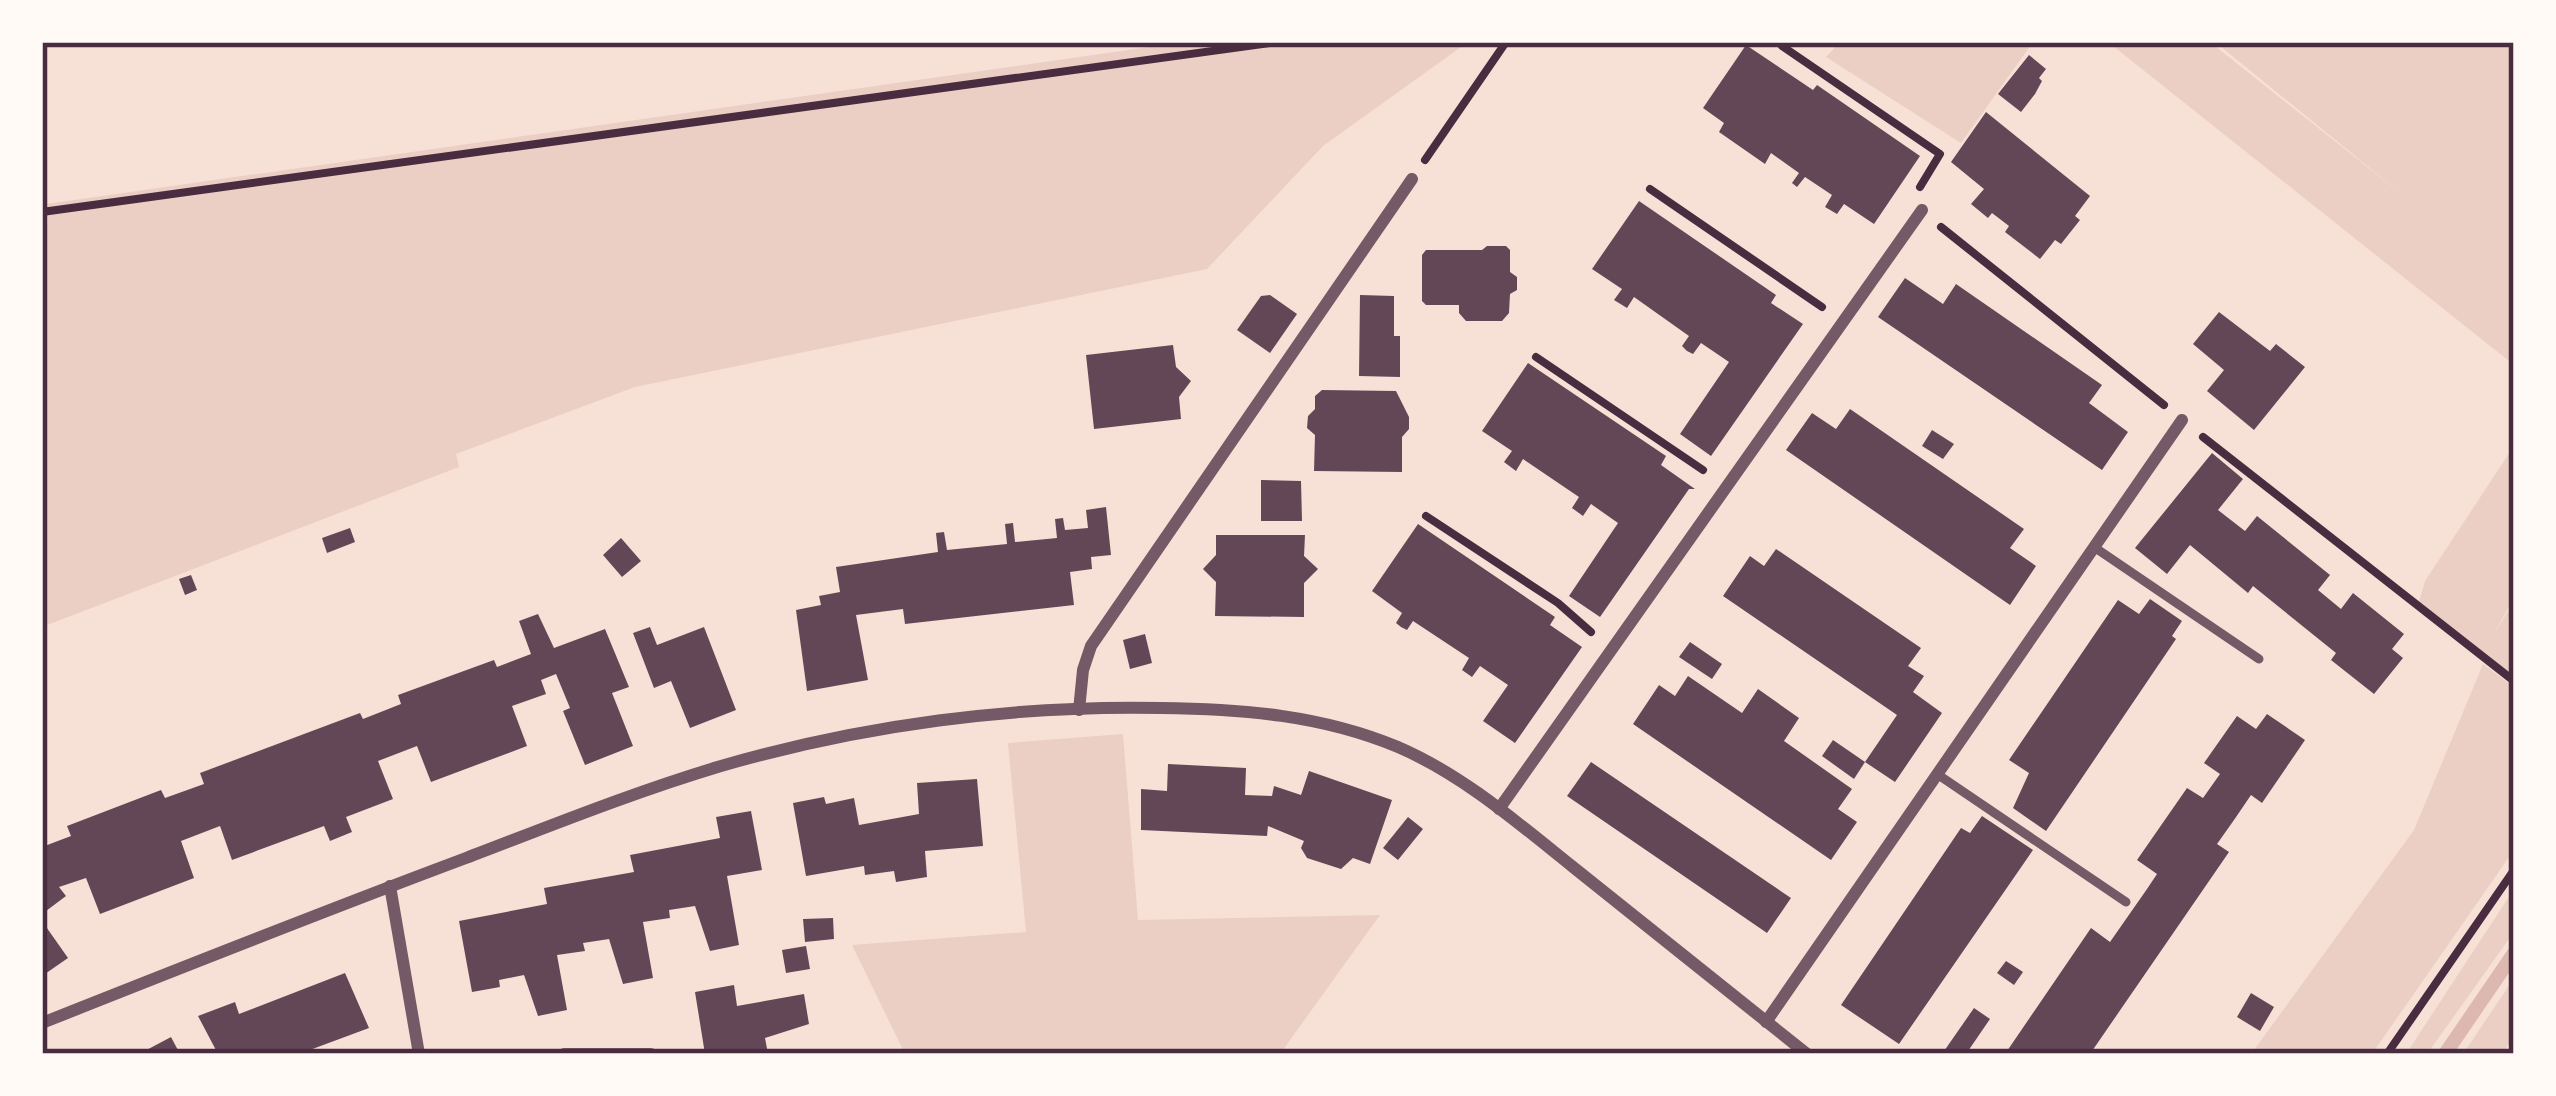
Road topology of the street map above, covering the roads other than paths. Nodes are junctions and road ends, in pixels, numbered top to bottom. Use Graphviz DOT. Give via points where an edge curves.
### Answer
graph roads {
  1 [pos="1412,179"];
  2 [pos="1922,210"];
  3 [pos="2182,420"];
  4 [pos="2094,548"];
  5 [pos="2259,659"];
  6 [pos="1079,710"];
  7 [pos="1937,774"];
  8 [pos="1499,809"];
  9 [pos="390,886"];
  10 [pos="2126,902"];
  11 [pos="1766,1022"];
  12 [pos="42,1023"];
  13 [pos="419,1054"];
  14 [pos="564,1054"];
  15 [pos="651,1054"];
  16 [pos="1807,1054"];
  1 -- 6 [label="street" via="1091,646"];
  2 -- 8 [label="street"];
  3 -- 4 [label="street"];
  4 -- 5 [label="lane"];
  4 -- 7 [label="street"];
  6 -- 8 [label="street" via="1232,710 1329,723 1438,767"];
  6 -- 9 [label="street" via="896,728 757,756"];
  7 -- 10 [label="lane"];
  7 -- 11 [label="street"];
  8 -- 11 [label="street"];
  9 -- 12 [label="street"];
  9 -- 13 [label="street"];
  11 -- 16 [label="street"];
  14 -- 15 [label="street"];
}
